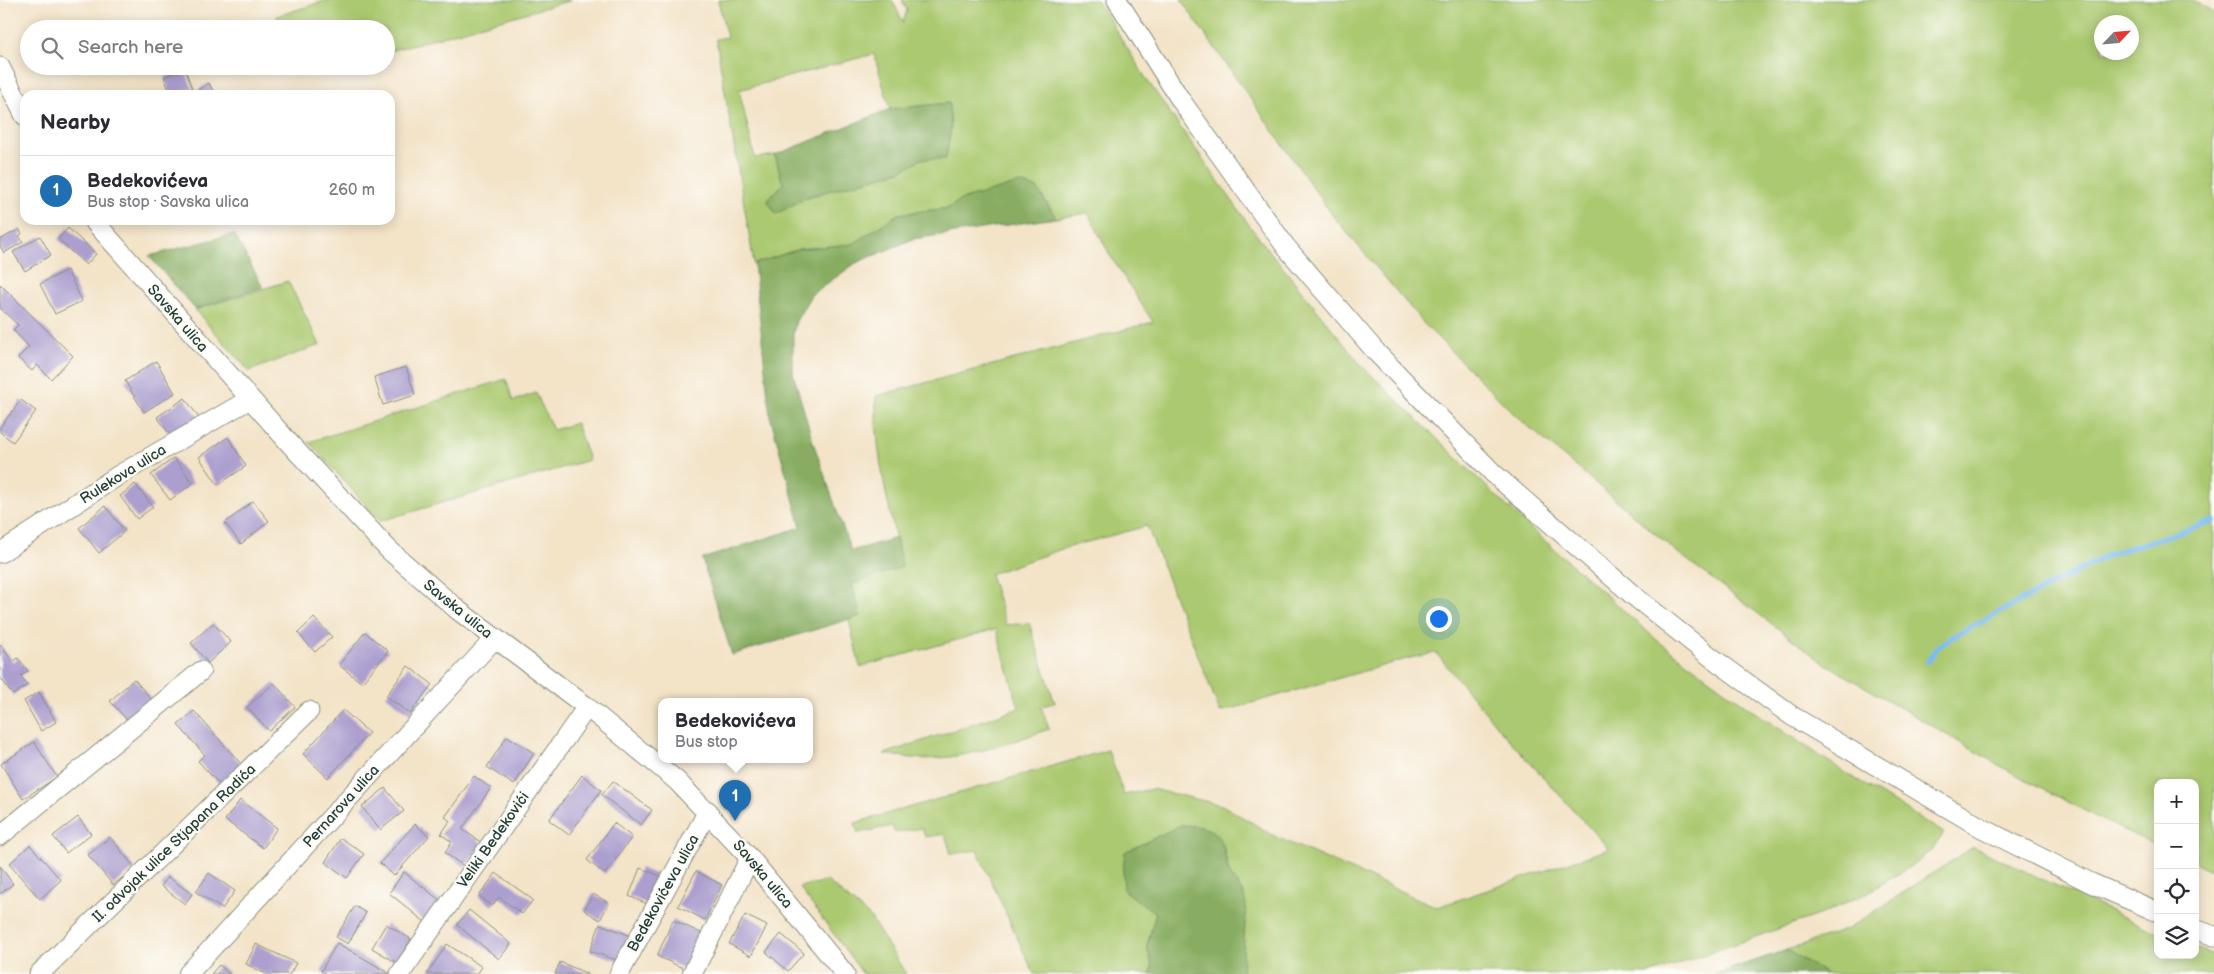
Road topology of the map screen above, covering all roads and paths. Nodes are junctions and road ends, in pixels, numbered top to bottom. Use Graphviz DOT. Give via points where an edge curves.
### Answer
graph roads {
  1 [pos="1117,0"];
  2 [pos="0,67"];
  3 [pos="20,106"];
  4 [pos="97,225"];
  5 [pos="250,399"];
  6 [pos="0,553"];
  7 [pos="494,638"];
  8 [pos="201,671"];
  9 [pos="587,707"];
  10 [pos="309,711"];
  11 [pos="708,811"];
  12 [pos="0,836"];
  13 [pos="750,858"];
  14 [pos="2154,910"];
  15 [pos="2199,930"];
  16 [pos="2214,936"];
  17 [pos="39,974"];
  18 [pos="188,974"];
  19 [pos="400,974"];
  20 [pos="619,974"];
  21 [pos="692,974"];
  22 [pos="845,974"];
  1 -- 14 [label="street" via="1182,102 1286,247 1371,346 1494,474 1634,596 1792,716 1982,828 2091,883"];
  2 -- 3 [label="street"];
  4 -- 5 [label="street, Savska ulica"];
  5 -- 6 [label="street, Rulekova ulica" via="119,475"];
  5 -- 7 [label="street, Savska ulica" via="389,550"];
  7 -- 9 [label="street, Savska ulica"];
  7 -- 18 [label="street, Pernarova ulica"];
  8 -- 12 [label="street"];
  9 -- 11 [label="street, Savska ulica" via="678,781"];
  9 -- 19 [label="street, Veliki Bedekovići"];
  10 -- 17 [label="street, II. odvojak ulice Stjapana Radića"];
  11 -- 13 [label="street, Savska ulica"];
  11 -- 20 [label="street, Bedekovićeva ulica"];
  13 -- 21 [label="street"];
  13 -- 22 [label="street, Savska ulica"];
  15 -- 16 [label="street"];
}
